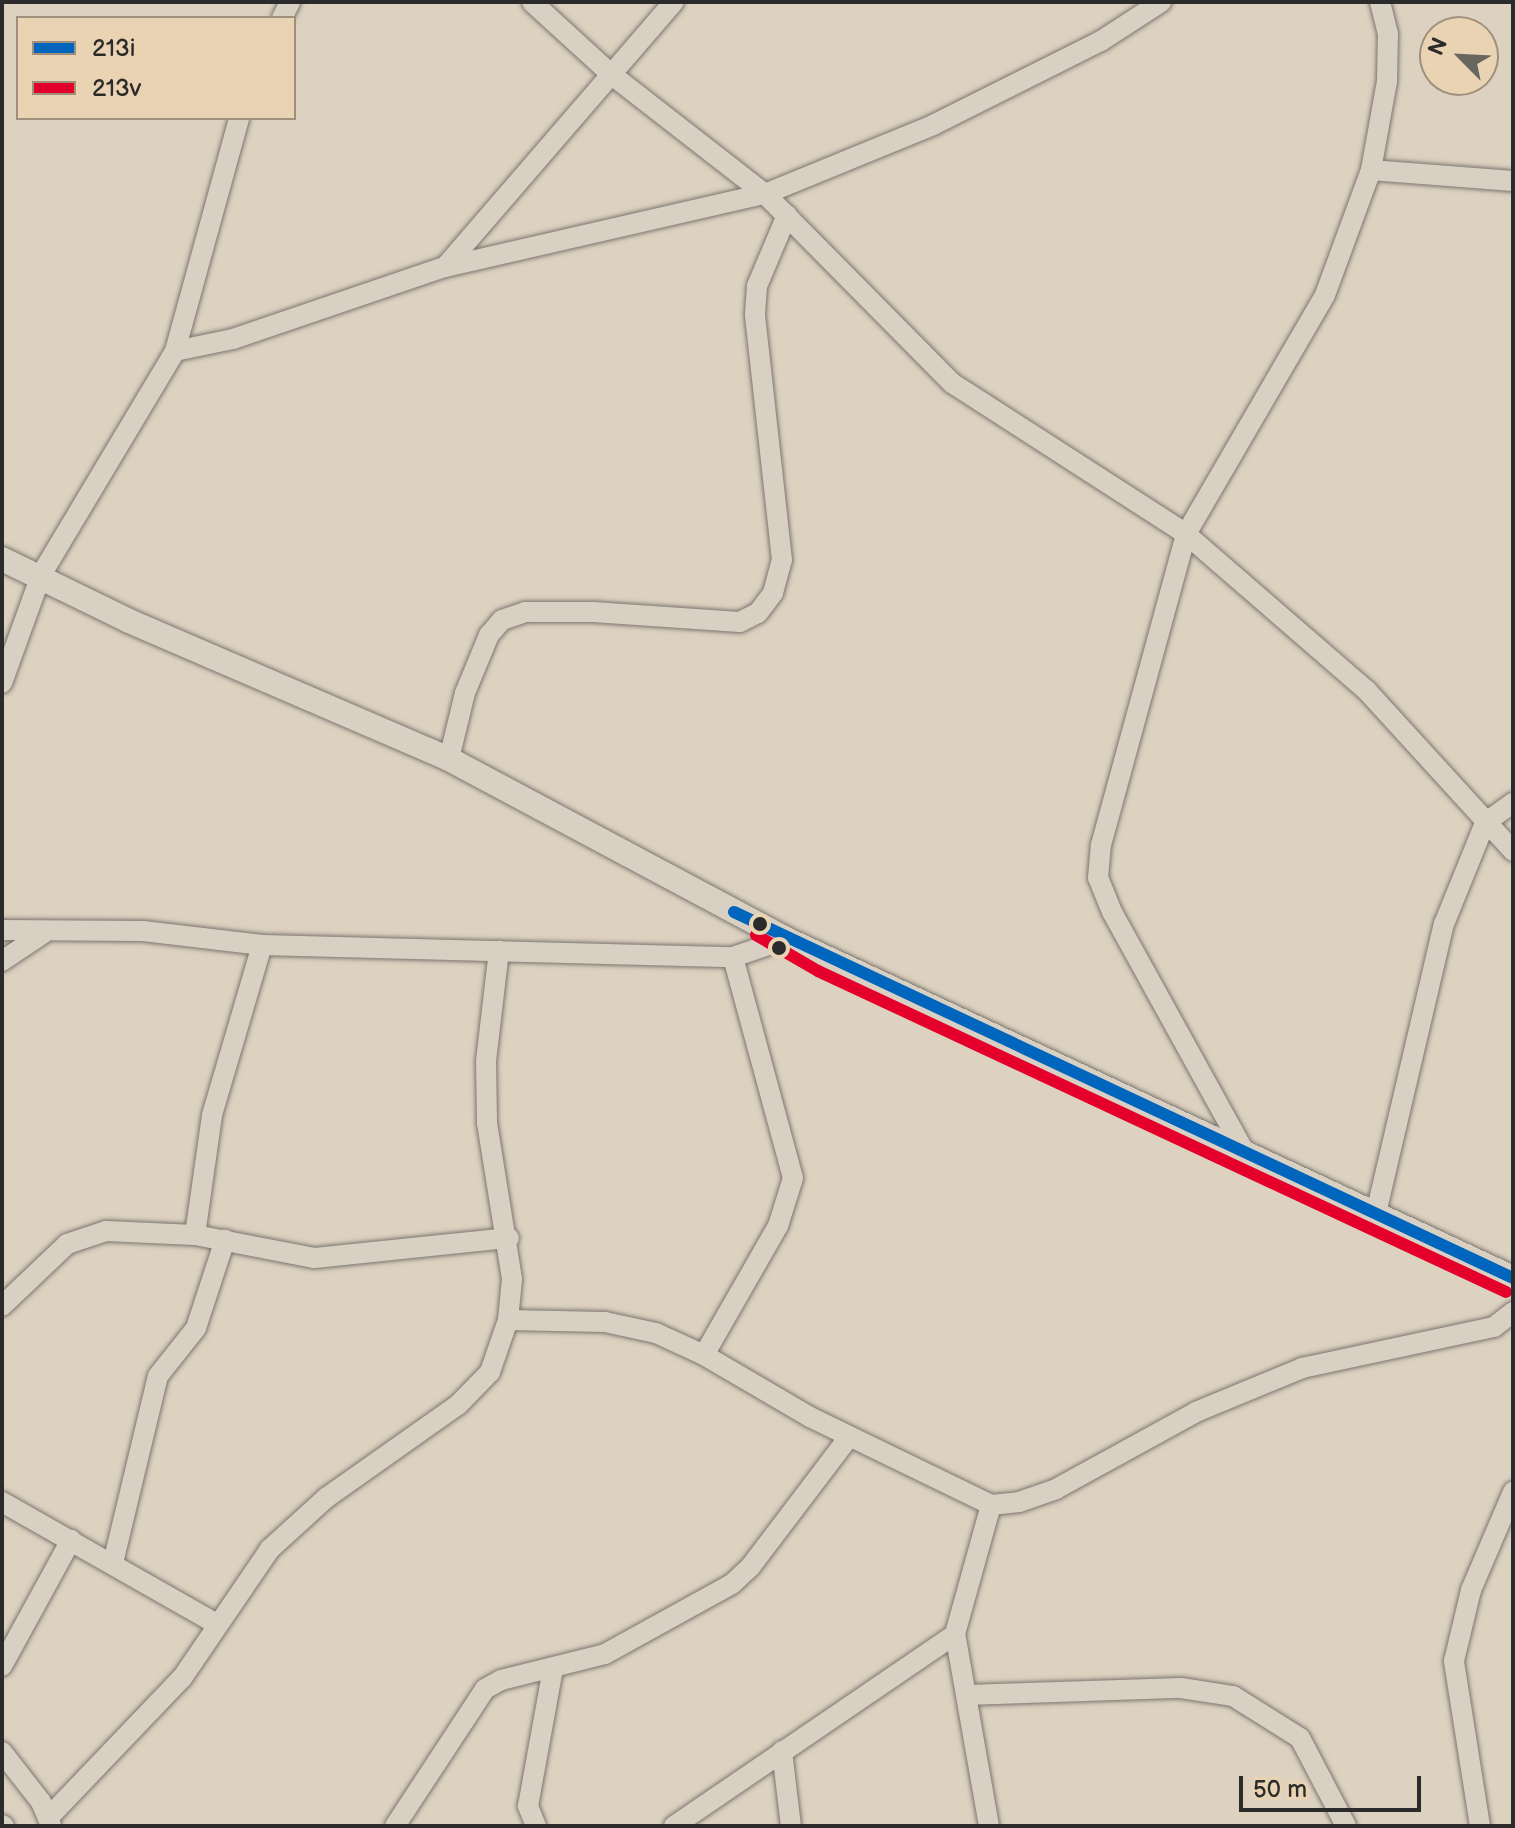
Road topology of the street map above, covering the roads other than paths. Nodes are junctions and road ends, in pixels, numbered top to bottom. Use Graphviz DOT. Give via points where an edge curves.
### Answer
graph roads {
  1 [pos="532,2"];
  2 [pos="674,2"];
  3 [pos="1161,2"];
  4 [pos="1380,2"];
  5 [pos="612,75"];
  6 [pos="238,120"];
  7 [pos="1371,170"];
  8 [pos="1513,181"];
  9 [pos="765,194"];
  10 [pos="787,215"];
  11 [pos="445,267"];
  12 [pos="175,351"];
  13 [pos="1186,534"];
  14 [pos="2,559"];
  15 [pos="41,575"];
  16 [pos="2,683"];
  17 [pos="449,759"];
  18 [pos="1513,803"];
  19 [pos="1485,823"];
  20 [pos="1513,851"];
  21 [pos="2,930"];
  22 [pos="44,933"];
  23 [pos="786,939"];
  24 [pos="262,945"];
  25 [pos="499,951"];
  26 [pos="733,957"];
  27 [pos="2,961"];
  28 [pos="1244,1151"];
  29 [pos="1376,1213"];
  30 [pos="195,1235"];
  31 [pos="509,1238"];
  32 [pos="225,1240"];
  33 [pos="1513,1278"];
  34 [pos="2,1306"];
  35 [pos="1513,1312"];
  36 [pos="508,1320"];
  37 [pos="704,1355"];
  38 [pos="849,1437"];
  39 [pos="1513,1492"];
  40 [pos="2,1502"];
  41 [pos="991,1505"];
  42 [pos="71,1540"];
  43 [pos="113,1563"];
  44 [pos="217,1624"];
  45 [pos="955,1634"];
  46 [pos="2,1666"];
  47 [pos="553,1669"];
  48 [pos="966,1695"];
  49 [pos="782,1751"];
  50 [pos="2,1752"];
  51 [pos="50,1822"];
  52 [pos="395,1826"];
  53 [pos="536,1826"];
  54 [pos="674,1826"];
  55 [pos="791,1826"];
  56 [pos="989,1826"];
  57 [pos="1346,1826"];
  58 [pos="1480,1826"];
  1 -- 5 [label="street"];
  2 -- 5 [label="street"];
  3 -- 9 [label="street" via="1101,41 933,125"];
  4 -- 7 [label="street" via="1388,34 1387,81"];
  5 -- 9 [label="street"];
  5 -- 11 [label="street"];
  6 -- 12 [label="street"];
  7 -- 8 [label="street"];
  7 -- 13 [label="street" via="1325,295"];
  9 -- 10 [label="street"];
  9 -- 11 [label="street"];
  10 -- 13 [label="street" via="952,383"];
  10 -- 17 [label="street" via="757,286 755,314 782,560 773,593 758,613 740,622 593,612 525,612 502,620 489,635 465,693"];
  11 -- 12 [label="street" via="233,339"];
  12 -- 15 [label="street"];
  13 -- 19 [label="street" via="1367,691"];
  13 -- 28 [label="street" via="1101,845 1098,878"];
  14 -- 15 [label="street"];
  15 -- 16 [label="street"];
  15 -- 17 [label="street" via="129,621"];
  17 -- 23 [label="street"];
  18 -- 19 [label="street"];
  19 -- 20 [label="street"];
  19 -- 29 [label="street" via="1444,924 1426,987"];
  21 -- 22 [label="street"];
  22 -- 24 [label="street" via="143,931"];
  22 -- 27 [label="street"];
  23 -- 26 [label="street"];
  23 -- 28 [label="street"];
  24 -- 25 [label="street"];
  24 -- 30 [label="street" via="212,1115"];
  25 -- 26 [label="street"];
  25 -- 31 [label="street" via="487,1047 487,1123"];
  26 -- 37 [label="street" via="793,1178 778,1226"];
  28 -- 29 [label="street"];
  29 -- 33 [label="street"];
  30 -- 32 [label="street"];
  30 -- 34 [label="street" via="106,1231 79,1236"];
  31 -- 32 [label="street" via="315,1258"];
  31 -- 36 [label="street"];
  32 -- 43 [label="street" via="196,1328 158,1376"];
  35 -- 41 [label="street" via="1494,1327 1302,1368 1196,1412 1056,1489"];
  36 -- 37 [label="street" via="605,1322 656,1333"];
  36 -- 44 [label="street" via="490,1372 458,1405 326,1498 270,1549"];
  37 -- 38 [label="street" via="753,1388"];
  38 -- 41 [label="street"];
  38 -- 47 [label="street" via="732,1584 605,1654"];
  39 -- 58 [label="street" via="1471,1590 1454,1661"];
  40 -- 42 [label="street"];
  41 -- 45 [label="street"];
  42 -- 43 [label="street"];
  42 -- 46 [label="street"];
  43 -- 44 [label="street"];
  44 -- 51 [label="street" via="182,1678"];
  45 -- 48 [label="street"];
  45 -- 49 [label="street"];
  47 -- 52 [label="street" via="501,1680 485,1689"];
  47 -- 53 [label="street" via="528,1806"];
  48 -- 56 [label="street"];
  48 -- 57 [label="street" via="1181,1688 1233,1696 1300,1738"];
  49 -- 54 [label="street"];
  49 -- 55 [label="street"];
  50 -- 51 [label="street"];
}
